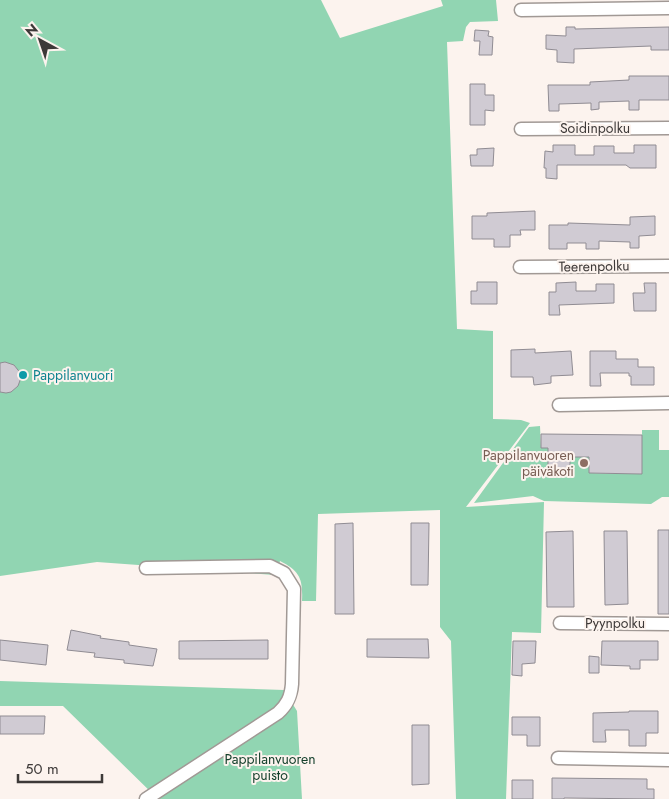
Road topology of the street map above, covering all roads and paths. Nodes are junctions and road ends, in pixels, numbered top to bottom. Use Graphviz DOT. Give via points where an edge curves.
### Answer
graph roads {
  1 [pos="669,8"];
  2 [pos="521,10"];
  3 [pos="669,128"];
  4 [pos="521,129"];
  5 [pos="669,266"];
  6 [pos="520,267"];
  7 [pos="669,403"];
  8 [pos="559,405"];
  9 [pos="146,568"];
  10 [pos="560,623"];
  11 [pos="669,624"];
  12 [pos="558,758"];
  13 [pos="669,760"];
  14 [pos="146,799"];
  1 -- 2 [label="street"];
  3 -- 4 [label="street, Soidinpolku"];
  5 -- 6 [label="street, Teerenpolku"];
  7 -- 8 [label="street"];
  9 -- 14 [label="street" via="270,566 284,573 294,589 292,684 286,706"];
  10 -- 11 [label="street, Pyynpolku"];
  12 -- 13 [label="street"];
}
